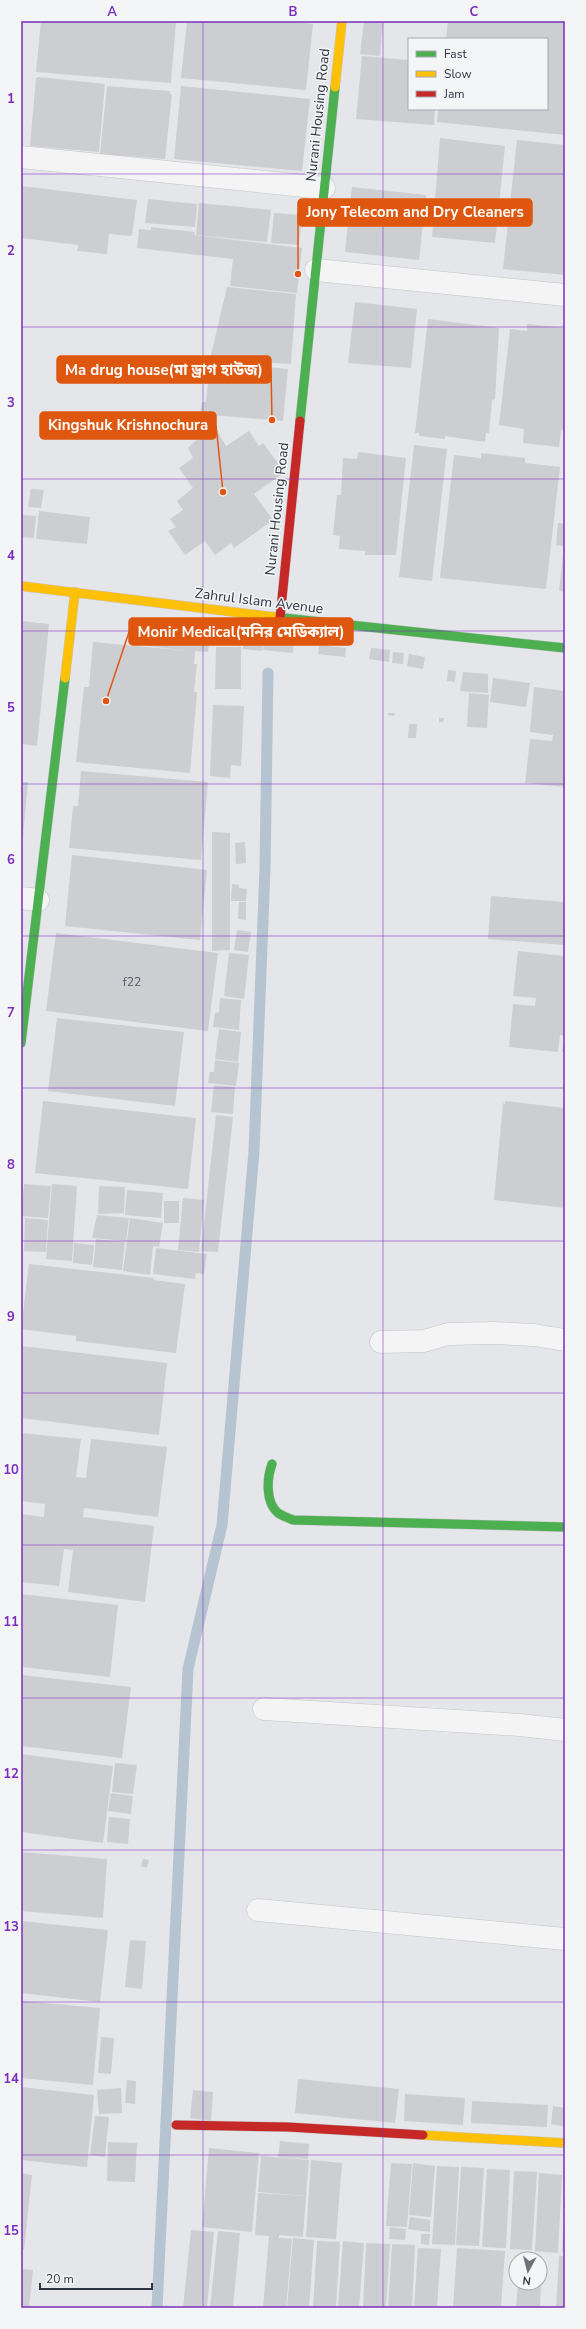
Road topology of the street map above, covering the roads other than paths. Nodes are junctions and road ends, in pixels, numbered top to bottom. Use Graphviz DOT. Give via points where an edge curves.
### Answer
graph roads {
  1 [pos="342,21"];
  2 [pos="21,158"];
  3 [pos="324,188"];
  4 [pos="316,270"];
  5 [pos="565,295"];
  6 [pos="21,586"];
  7 [pos="75,592"];
  8 [pos="280,618"];
  9 [pos="565,648"];
  10 [pos="30,899"];
  11 [pos="21,1043"];
  12 [pos="565,1340"];
  13 [pos="381,1342"];
  14 [pos="272,1464"];
  15 [pos="565,1527"];
  16 [pos="264,1709"];
  17 [pos="565,1730"];
  18 [pos="258,1910"];
  19 [pos="565,1939"];
  20 [pos="176,2125"];
  21 [pos="565,2143"];
  1 -- 3 [label="street, Nurani Housing Road"];
  2 -- 3 [label="street"];
  3 -- 4 [label="street, Nurani Housing Road"];
  4 -- 5 [label="street"];
  4 -- 8 [label="street, Nurani Housing Road"];
  6 -- 7 [label="street, Zahrul Islam Avenue"];
  7 -- 8 [label="street, Zahrul Islam Avenue"];
  7 -- 10 [label="street"];
  8 -- 9 [label="street, Zahrul Islam Avenue"];
  10 -- 11 [label="street"];
  12 -- 13 [label="street" via="494,1333 448,1334 424,1341"];
  14 -- 15 [label="street" via="267,1475 268,1494 278,1514 293,1520"];
  16 -- 17 [label="street"];
  18 -- 19 [label="street"];
  20 -- 21 [label="street" via="288,2127"];
}
